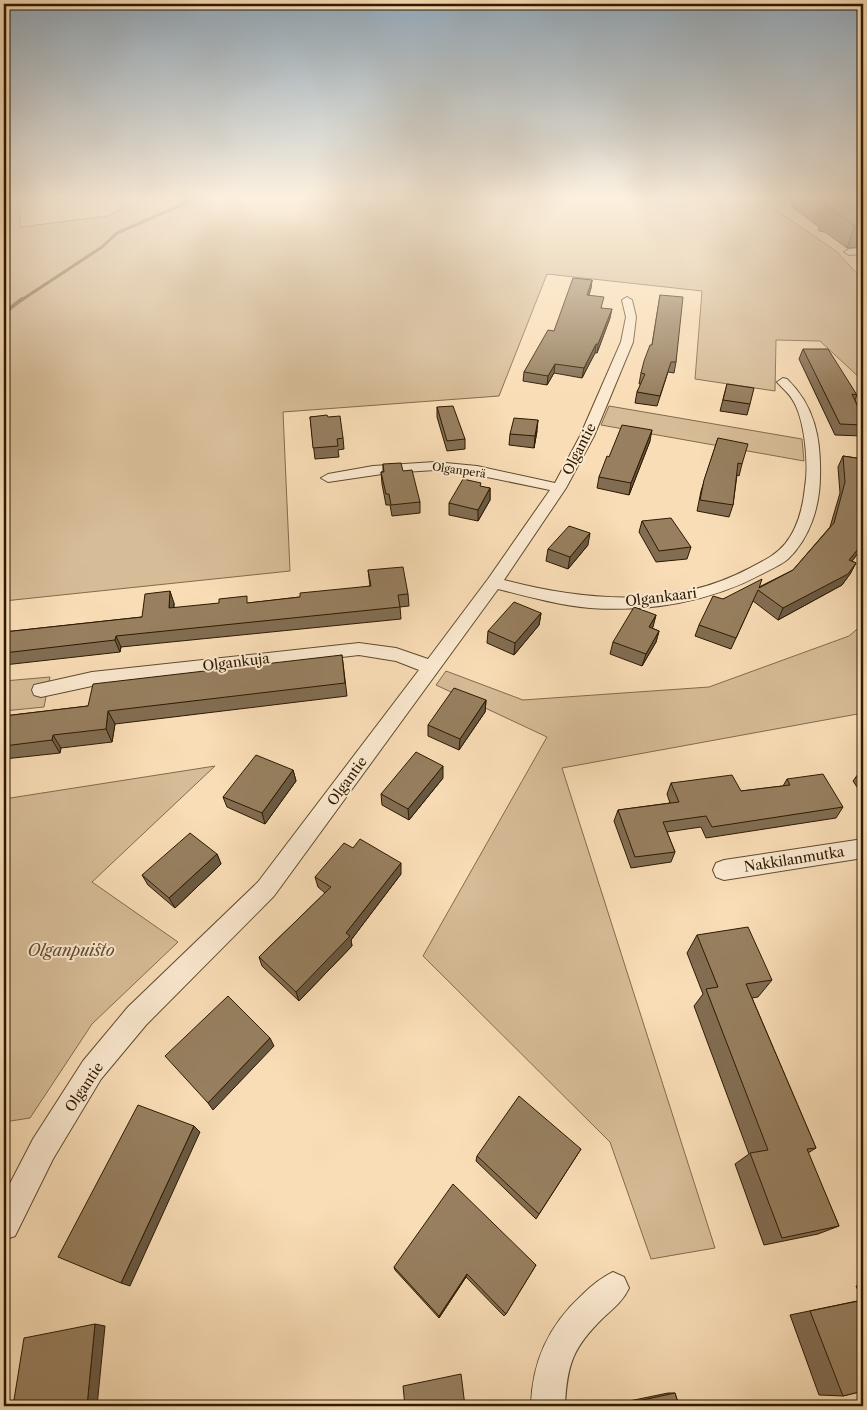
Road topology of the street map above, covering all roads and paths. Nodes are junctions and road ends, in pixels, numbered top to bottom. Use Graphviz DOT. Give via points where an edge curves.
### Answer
graph roads {
  1 [pos="627,300"];
  2 [pos="783,382"];
  3 [pos="328,478"];
  4 [pos="558,488"];
  5 [pos="494,583"];
  6 [pos="430,667"];
  7 [pos="41,690"];
  8 [pos="863,848"];
  9 [pos="724,870"];
  10 [pos="4,1225"];
  11 [pos="613,1288"];
  12 [pos="548,1406"];
  1 -- 4 [label="street, Olgantie" via="631,317 627,342 587,436"];
  2 -- 5 [label="street, Olgankaari" via="799,399 813,447 814,477 810,506 800,534 782,556 725,586 691,596 654,600 609,603 568,600"];
  3 -- 4 [label="street, Olganperä" via="394,468 452,467"];
  4 -- 5 [label="street, Olgantie"];
  5 -- 6 [label="street, Olgantie"];
  6 -- 7 [label="street, Olgankuja" via="411,658 360,649 92,679"];
  6 -- 10 [label="street, Olgantie" via="266,889 137,1016 92,1070 43,1149"];
  8 -- 9 [label="street, Nakkilanmutka"];
  11 -- 12 [label="street" via="583,1314 557,1348 548,1382"];
}
